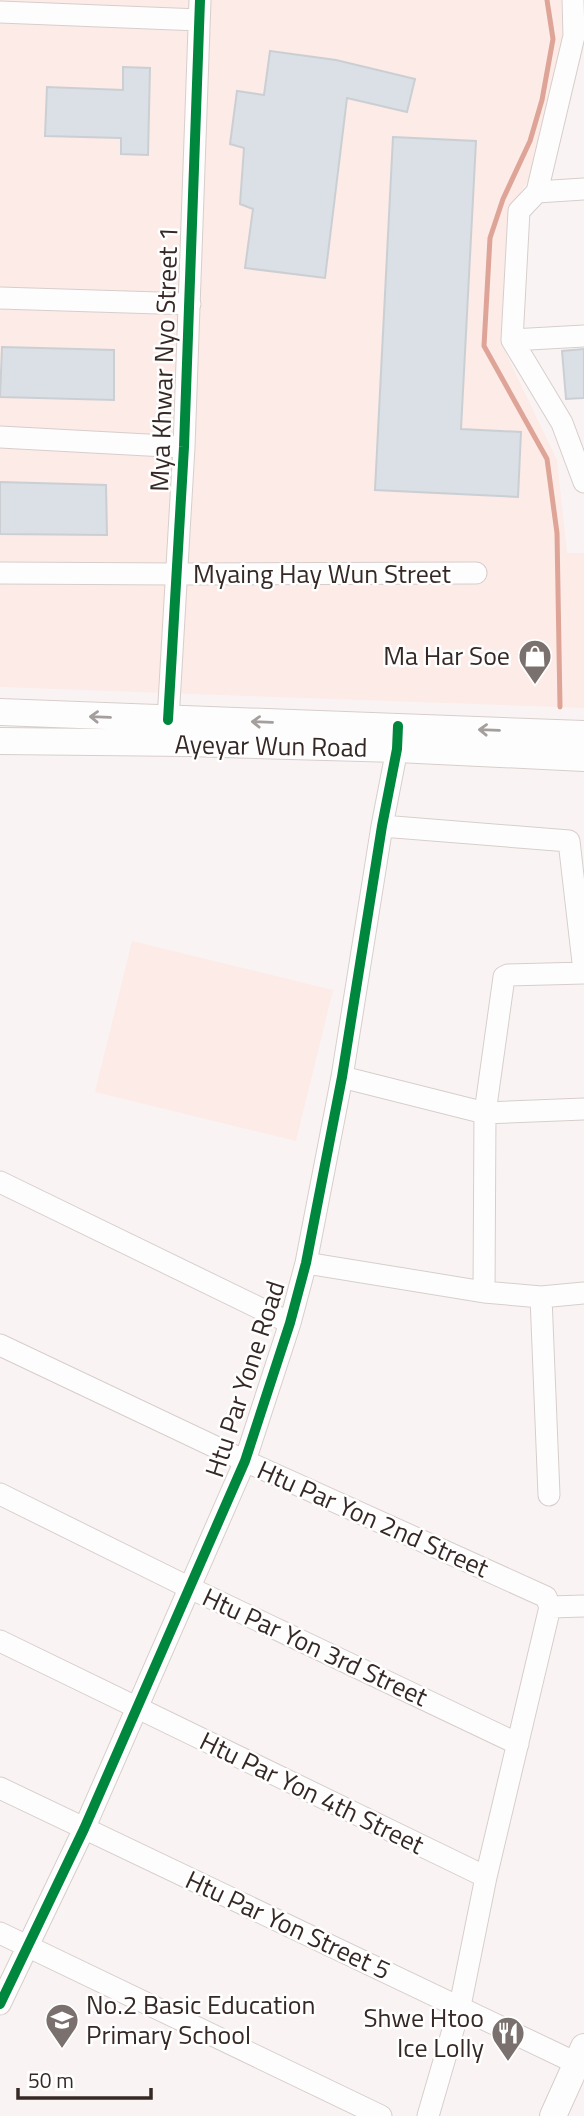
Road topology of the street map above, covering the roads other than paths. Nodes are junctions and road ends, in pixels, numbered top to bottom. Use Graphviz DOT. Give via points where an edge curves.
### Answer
graph roads {
  1 [pos="573,0"];
  2 [pos="200,10"];
  3 [pos="0,12"];
  4 [pos="579,35"];
  5 [pos="584,189"];
  6 [pos="537,192"];
  7 [pos="0,298"];
  8 [pos="190,304"];
  9 [pos="584,336"];
  10 [pos="512,341"];
  11 [pos="0,437"];
  12 [pos="184,447"];
  13 [pos="584,482"];
  14 [pos="0,573"];
  15 [pos="476,573"];
  16 [pos="177,574"];
  17 [pos="0,712"];
  18 [pos="168,731"];
  19 [pos="584,734"];
  20 [pos="397,737"];
  21 [pos="0,741"];
  22 [pos="584,758"];
  23 [pos="382,826"];
  24 [pos="584,972"];
  25 [pos="342,1077"];
  26 [pos="584,1109"];
  27 [pos="485,1113"];
  28 [pos="0,1182"];
  29 [pos="306,1263"];
  30 [pos="484,1292"];
  31 [pos="584,1293"];
  32 [pos="541,1297"];
  33 [pos="290,1323"];
  34 [pos="0,1345"];
  35 [pos="245,1461"];
  36 [pos="0,1494"];
  37 [pos="549,1494"];
  38 [pos="190,1588"];
  39 [pos="584,1606"];
  40 [pos="550,1607"];
  41 [pos="0,1642"];
  42 [pos="137,1708"];
  43 [pos="518,1744"];
  44 [pos="0,1788"];
  45 [pos="84,1829"];
  46 [pos="486,1877"];
  47 [pos="0,1933"];
  48 [pos="28,1946"];
  49 [pos="0,2004"];
  50 [pos="460,2006"];
  51 [pos="580,2055"];
  52 [pos="381,2116"];
  53 [pos="428,2116"];
  54 [pos="553,2116"];
  1 -- 4 [label="street"];
  2 -- 3 [label="street"];
  2 -- 8 [label="street, Mya Khwar Nyo Street 1"];
  4 -- 6 [label="street"];
  5 -- 6 [label="street"];
  6 -- 10 [label="street" via="519,211"];
  7 -- 8 [label="street"];
  8 -- 12 [label="street, Mya Khwar Nyo Street 1"];
  9 -- 10 [label="street"];
  10 -- 13 [label="street" via="562,423"];
  11 -- 12 [label="street"];
  12 -- 16 [label="street, Mya Khwar Nyo Street 1"];
  14 -- 16 [label="street, Myaing Hay Wun Street"];
  15 -- 16 [label="street, Myaing Hay Wun Street"];
  16 -- 18 [label="street, Mya Khwar Nyo Street 1"];
  18 -- 17 [label="main road, Ayeyar Wun Road, one-way"];
  18 -- 20 [label="main road, Ayeyar Wun Road"];
  18 -- 21 [label="main road, Ayeyar Wun Road"];
  19 -- 20 [label="main road, Ayeyar Wun Road, one-way"];
  20 -- 22 [label="main road, Ayeyar Wun Road"];
  20 -- 23 [label="street, Htu Par Yone Road"];
  23 -- 24 [label="street" via="569,841"];
  23 -- 25 [label="street, Htu Par Yone Road"];
  24 -- 27 [label="street" via="504,977"];
  25 -- 27 [label="street"];
  25 -- 29 [label="street, Htu Par Yone Road"];
  26 -- 27 [label="street"];
  27 -- 30 [label="street"];
  28 -- 33 [label="street"];
  29 -- 30 [label="street"];
  29 -- 33 [label="street, Htu Par Yone Road"];
  30 -- 32 [label="street"];
  31 -- 32 [label="street"];
  32 -- 37 [label="street"];
  33 -- 35 [label="street, Htu Par Yone Road"];
  34 -- 35 [label="street, Htu Par Yon 2nd Street"];
  35 -- 38 [label="street, Htu Par Yone Road"];
  35 -- 40 [label="street, Htu Par Yon 2nd Street" via="546,1597"];
  36 -- 38 [label="street, Htu Par Yon 3rd Street"];
  38 -- 42 [label="street, Htu Par Yone Road"];
  38 -- 43 [label="street, Htu Par Yon 3rd Street"];
  39 -- 40 [label="street"];
  40 -- 43 [label="street"];
  41 -- 42 [label="street, Htu Par Yon 4th Street"];
  42 -- 45 [label="street, Htu Par Yone Road"];
  42 -- 46 [label="street, Htu Par Yon 4th Street"];
  43 -- 46 [label="street"];
  44 -- 45 [label="street, Htu Par Yon Street 5"];
  45 -- 48 [label="street, Htu Par Yone Road"];
  45 -- 50 [label="street, Htu Par Yon Street 5"];
  46 -- 50 [label="street"];
  47 -- 48 [label="street"];
  48 -- 49 [label="street, Htu Par Yone Road"];
  48 -- 52 [label="street"];
  50 -- 51 [label="street, Htu Par Yon Street 5"];
  50 -- 53 [label="street"];
  51 -- 54 [label="main road"];
}
